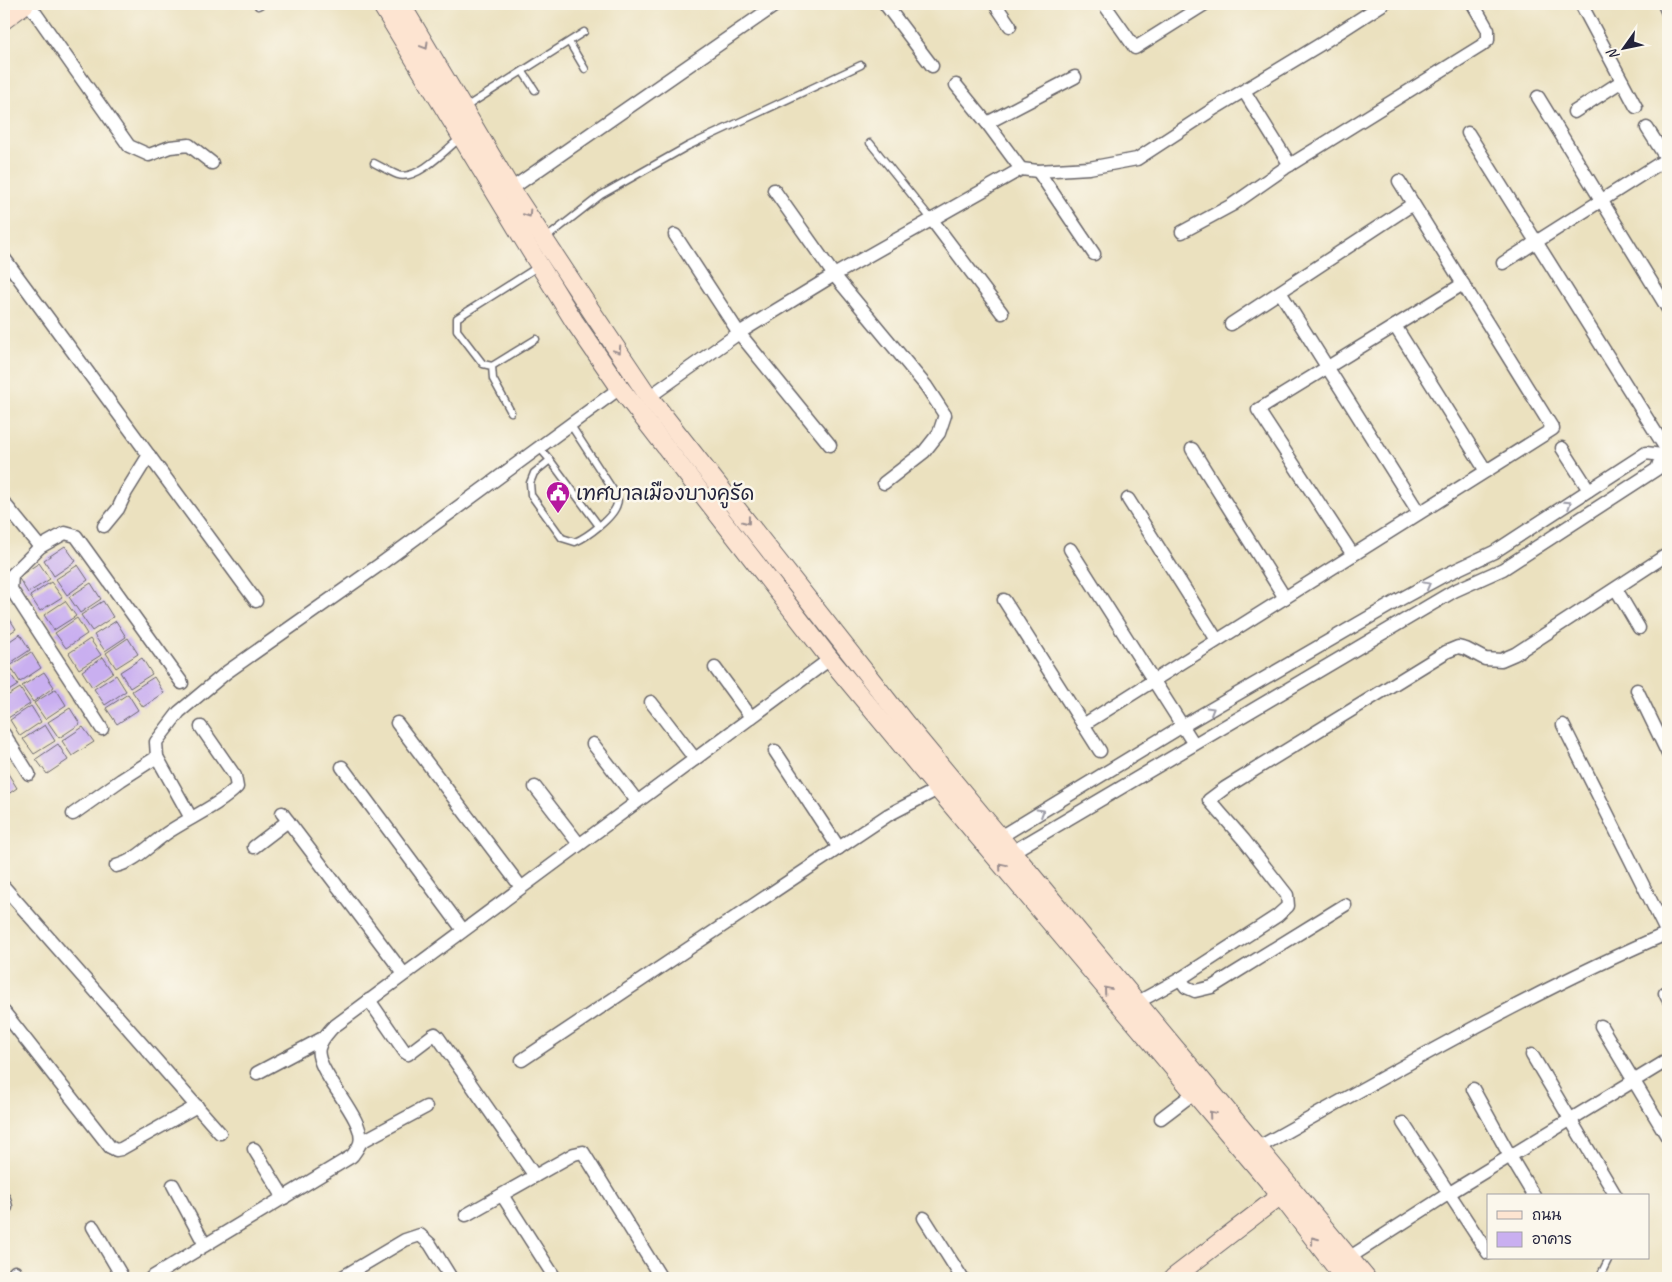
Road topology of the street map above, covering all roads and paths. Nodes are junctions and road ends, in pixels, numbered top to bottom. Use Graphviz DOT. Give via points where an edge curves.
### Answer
graph roads {
  1 [pos="27,4"];
  2 [pos="381,4"];
  3 [pos="401,4"];
  4 [pos="776,4"];
  5 [pos="886,4"];
  6 [pos="995,4"];
  7 [pos="1104,4"];
  8 [pos="1206,4"];
  9 [pos="1383,4"];
  10 [pos="1473,4"];
  11 [pos="1581,4"];
  12 [pos="1664,4"];
  13 [pos="1668,13"];
  14 [pos="4,20"];
  15 [pos="1010,26"];
  16 [pos="584,32"];
  17 [pos="569,42"];
  18 [pos="861,65"];
  19 [pos="932,66"];
  20 [pos="585,69"];
  21 [pos="523,72"];
  22 [pos="1075,77"];
  23 [pos="1622,81"];
  24 [pos="956,85"];
  25 [pos="535,90"];
  26 [pos="1244,91"];
  27 [pos="1538,97"];
  28 [pos="1636,107"];
  29 [pos="463,109"];
  30 [pos="1574,112"];
  31 [pos="987,123"];
  32 [pos="1648,128"];
  33 [pos="1468,133"];
  34 [pos="461,137"];
  35 [pos="870,143"];
  36 [pos="1668,159"];
  37 [pos="212,163"];
  38 [pos="374,163"];
  39 [pos="1290,165"];
  40 [pos="1021,169"];
  41 [pos="1038,171"];
  42 [pos="1399,181"];
  43 [pos="511,189"];
  44 [pos="774,190"];
  45 [pos="1601,200"];
  46 [pos="1413,204"];
  47 [pos="932,220"];
  48 [pos="1182,232"];
  49 [pos="675,235"];
  50 [pos="544,240"];
  51 [pos="1536,242"];
  52 [pos="1094,254"];
  53 [pos="4,258"];
  54 [pos="1503,263"];
  55 [pos="540,266"];
  56 [pos="834,275"];
  57 [pos="1463,284"];
  58 [pos="1280,292"];
  59 [pos="1668,309"];
  60 [pos="1002,313"];
  61 [pos="1232,324"];
  62 [pos="1395,326"];
  63 [pos="739,332"];
  64 [pos="536,339"];
  65 [pos="492,366"];
  66 [pos="1328,367"];
  67 [pos="636,377"];
  68 [pos="620,388"];
  69 [pos="650,397"];
  70 [pos="634,408"];
  71 [pos="510,412"];
  72 [pos="570,424"];
  73 [pos="830,444"];
  74 [pos="538,446"];
  75 [pos="1562,448"];
  76 [pos="1192,449"];
  77 [pos="1666,453"];
  78 [pos="149,455"];
  79 [pos="550,460"];
  80 [pos="1486,471"];
  81 [pos="884,483"];
  82 [pos="1590,490"];
  83 [pos="1128,499"];
  84 [pos="4,503"];
  85 [pos="1419,513"];
  86 [pos="104,526"];
  87 [pos="599,526"];
  88 [pos="40,547"];
  89 [pos="1070,549"];
  90 [pos="1668,554"];
  91 [pos="1353,555"];
  92 [pos="8,577"];
  93 [pos="1616,589"];
  94 [pos="1285,598"];
  95 [pos="1004,600"];
  96 [pos="1399,600"];
  97 [pos="256,601"];
  98 [pos="1410,618"];
  99 [pos="1367,619"];
  100 [pos="1639,628"];
  101 [pos="1378,637"];
  102 [pos="1217,640"];
  103 [pos="845,647"];
  104 [pos="830,659"];
  105 [pos="715,668"];
  106 [pos="1153,681"];
  107 [pos="182,682"];
  108 [pos="1637,690"];
  109 [pos="651,702"];
  110 [pos="751,717"];
  111 [pos="397,723"];
  112 [pos="1563,724"];
  113 [pos="1083,725"];
  114 [pos="1183,726"];
  115 [pos="201,727"];
  116 [pos="102,729"];
  117 [pos="4,734"];
  118 [pos="593,744"];
  119 [pos="1194,744"];
  120 [pos="775,751"];
  121 [pos="1100,751"];
  122 [pos="1668,754"];
  123 [pos="157,757"];
  124 [pos="695,758"];
  125 [pos="342,767"];
  126 [pos="29,774"];
  127 [pos="535,787"];
  128 [pos="938,790"];
  129 [pos="638,801"];
  130 [pos="73,814"];
  131 [pos="191,818"];
  132 [pos="1000,837"];
  133 [pos="579,844"];
  134 [pos="254,846"];
  135 [pos="839,848"];
  136 [pos="1012,852"];
  137 [pos="116,866"];
  138 [pos="4,887"];
  139 [pos="521,887"];
  140 [pos="1345,905"];
  141 [pos="463,930"];
  142 [pos="1668,933"];
  143 [pos="404,974"];
  144 [pos="1180,980"];
  145 [pos="369,1000"];
  146 [pos="1138,1002"];
  147 [pos="4,1012"];
  148 [pos="1601,1026"];
  149 [pos="323,1038"];
  150 [pos="1532,1055"];
  151 [pos="522,1060"];
  152 [pos="1668,1060"];
  153 [pos="257,1074"];
  154 [pos="1634,1081"];
  155 [pos="1473,1089"];
  156 [pos="1194,1093"];
  157 [pos="197,1106"];
  158 [pos="426,1107"];
  159 [pos="1161,1118"];
  160 [pos="1571,1119"];
  161 [pos="1403,1123"];
  162 [pos="220,1133"];
  163 [pos="1668,1138"];
  164 [pos="361,1142"];
  165 [pos="1259,1147"];
  166 [pos="254,1149"];
  167 [pos="1510,1156"];
  168 [pos="535,1176"];
  169 [pos="173,1185"];
  170 [pos="1286,1191"];
  171 [pos="1448,1194"];
  172 [pos="1533,1194"];
  173 [pos="1615,1194"];
  174 [pos="502,1195"];
  175 [pos="284,1198"];
  176 [pos="4,1199"];
  177 [pos="4,1209"];
  178 [pos="466,1215"];
  179 [pos="924,1218"];
  180 [pos="93,1227"];
  181 [pos="205,1245"];
  182 [pos="1487,1251"];
  183 [pos="1350,1257"];
  184 [pos="1608,1260"];
  185 [pos="123,1278"];
  186 [pos="151,1278"];
  187 [pos="341,1278"];
  188 [pos="451,1278"];
  189 [pos="555,1278"];
  190 [pos="661,1278"];
  191 [pos="962,1278"];
  192 [pos="1173,1278"];
  193 [pos="1344,1278"];
  194 [pos="1366,1278"];
  195 [pos="1599,1278"];
  1 -- 14 [label="street"];
  1 -- 37 [label="street" via="129,146 149,155 189,145"];
  2 -- 34 [label="street"];
  3 -- 29 [label="street, one-way"];
  4 -- 43 [label="street"];
  5 -- 19 [label="street"];
  6 -- 15 [label="street"];
  7 -- 8 [label="street" via="1135,48"];
  9 -- 26 [label="street"];
  10 -- 39 [label="street" via="1488,30 1488,40"];
  11 -- 23 [label="street"];
  12 -- 13 [label="street"];
  16 -- 17 [label="lane"];
  17 -- 20 [label="lane"];
  17 -- 21 [label="lane"];
  18 -- 50 [label="lane" via="680,151 601,196"];
  21 -- 25 [label="lane"];
  21 -- 29 [label="lane"];
  22 -- 31 [label="street"];
  23 -- 28 [label="street"];
  23 -- 30 [label="street"];
  24 -- 31 [label="street"];
  26 -- 39 [label="street"];
  26 -- 41 [label="street" via="1137,159 1089,168"];
  27 -- 45 [label="street"];
  29 -- 43 [label="street"];
  31 -- 40 [label="street"];
  32 -- 36 [label="street"];
  33 -- 51 [label="street"];
  34 -- 38 [label="lane" via="416,173 400,176"];
  34 -- 55 [label="street"];
  35 -- 47 [label="lane"];
  36 -- 45 [label="street"];
  39 -- 48 [label="street" via="1232,204"];
  40 -- 41 [label="street"];
  40 -- 47 [label="street"];
  41 -- 52 [label="street"];
  42 -- 46 [label="street"];
  43 -- 50 [label="street, one-way"];
  44 -- 56 [label="street"];
  45 -- 51 [label="street"];
  45 -- 59 [label="street"];
  46 -- 57 [label="street"];
  46 -- 58 [label="street"];
  47 -- 56 [label="street"];
  47 -- 60 [label="street"];
  49 -- 63 [label="street"];
  50 -- 67 [label="street, one-way"];
  51 -- 54 [label="street"];
  51 -- 77 [label="street"];
  53 -- 78 [label="street"];
  55 -- 65 [label="lane" via="457,318 457,330 483,364"];
  55 -- 68 [label="street"];
  56 -- 63 [label="street"];
  56 -- 81 [label="street" via="926,386 945,415 939,433 924,452"];
  57 -- 62 [label="street"];
  57 -- 80 [label="street" via="1553,429"];
  58 -- 61 [label="street"];
  58 -- 66 [label="street"];
  62 -- 66 [label="street"];
  62 -- 80 [label="street"];
  63 -- 69 [label="street"];
  63 -- 73 [label="street"];
  64 -- 65 [label="lane"];
  65 -- 71 [label="lane" via="493,379"];
  66 -- 85 [label="street"];
  66 -- 91 [label="street" via="1258,410"];
  67 -- 68 [label="street"];
  67 -- 69 [label="street"];
  68 -- 70 [label="street"];
  68 -- 72 [label="street"];
  69 -- 70 [label="street"];
  69 -- 103 [label="street, one-way"];
  70 -- 104 [label="street"];
  72 -- 74 [label="street"];
  72 -- 87 [label="lane" via="618,501 617,507"];
  74 -- 79 [label="lane"];
  74 -- 123 [label="street" via="382,563 227,672 179,712 156,742"];
  75 -- 82 [label="street"];
  76 -- 94 [label="street"];
  77 -- 82 [label="street" via="1646,454"];
  77 -- 98 [label="street" via="1657,469 1568,527 1503,568 1454,591"];
  78 -- 86 [label="street" via="118,509"];
  78 -- 97 [label="street"];
  79 -- 87 [label="lane"];
  79 -- 87 [label="lane" via="534,473 530,483 531,495 562,538 575,542"];
  80 -- 85 [label="street"];
  96 -- 82 [label="street, one-way" via="1494,552"];
  83 -- 102 [label="street"];
  84 -- 88 [label="street"];
  85 -- 91 [label="street"];
  88 -- 92 [label="street"];
  88 -- 107 [label="street" via="65,533 76,536"];
  89 -- 106 [label="street"];
  90 -- 93 [label="street"];
  91 -- 94 [label="street"];
  92 -- 116 [label="street" via="11,589"];
  93 -- 100 [label="street"];
  93 -- 144 [label="street" via="1501,660 1485,658 1458,647 1446,652 1209,800 1287,894 1288,906"];
  94 -- 102 [label="street"];
  95 -- 113 [label="street"];
  96 -- 98 [label="street"];
  96 -- 99 [label="street"];
  98 -- 101 [label="street"];
  99 -- 101 [label="street"];
  114 -- 99 [label="street, one-way"];
  101 -- 119 [label="street"];
  102 -- 106 [label="street"];
  103 -- 104 [label="street"];
  103 -- 132 [label="street"];
  104 -- 110 [label="street"];
  104 -- 128 [label="street"];
  105 -- 110 [label="street"];
  106 -- 113 [label="street"];
  106 -- 114 [label="street"];
  108 -- 122 [label="street"];
  109 -- 124 [label="street"];
  110 -- 124 [label="street"];
  111 -- 139 [label="street"];
  112 -- 142 [label="street"];
  113 -- 121 [label="street"];
  114 -- 119 [label="street"];
  132 -- 114 [label="street, one-way"];
  115 -- 131 [label="street" via="235,776 238,787"];
  117 -- 126 [label="street"];
  118 -- 129 [label="street"];
  119 -- 136 [label="street"];
  120 -- 135 [label="street"];
  123 -- 130 [label="street"];
  123 -- 131 [label="street"];
  124 -- 129 [label="street"];
  125 -- 141 [label="street"];
  127 -- 133 [label="street"];
  128 -- 135 [label="street" via="888,815"];
  156 -- 128 [label="street, one-way"];
  129 -- 133 [label="street"];
  131 -- 137 [label="street" via="128,863"];
  132 -- 136 [label="street"];
  133 -- 139 [label="street"];
  134 -- 143 [label="street" via="285,817"];
  135 -- 151 [label="street"];
  136 -- 146 [label="street"];
  138 -- 157 [label="street"];
  139 -- 141 [label="street"];
  140 -- 144 [label="street" via="1212,987 1194,991"];
  141 -- 143 [label="street"];
  142 -- 165 [label="street" via="1590,968 1417,1058"];
  143 -- 145 [label="street"];
  144 -- 146 [label="street"];
  145 -- 149 [label="street"];
  145 -- 168 [label="street" via="408,1054 435,1034 438,1036"];
  146 -- 165 [label="street"];
  147 -- 157 [label="street" via="110,1147 116,1150"];
  148 -- 154 [label="street"];
  149 -- 153 [label="street"];
  149 -- 164 [label="street" via="318,1049 322,1064 358,1125"];
  150 -- 160 [label="street"];
  152 -- 154 [label="street"];
  154 -- 160 [label="street"];
  154 -- 163 [label="street"];
  155 -- 167 [label="street"];
  156 -- 159 [label="street"];
  170 -- 156 [label="street, one-way"];
  157 -- 162 [label="street"];
  158 -- 164 [label="street"];
  160 -- 167 [label="street"];
  160 -- 173 [label="street"];
  161 -- 171 [label="street"];
  164 -- 175 [label="street" via="352,1156"];
  165 -- 170 [label="street"];
  166 -- 175 [label="street"];
  167 -- 171 [label="street"];
  167 -- 172 [label="street"];
  168 -- 174 [label="street"];
  168 -- 190 [label="street" via="574,1154 584,1152"];
  169 -- 181 [label="street"];
  170 -- 183 [label="street"];
  170 -- 192 [label="street"];
  193 -- 170 [label="street, one-way"];
  171 -- 182 [label="street"];
  171 -- 183 [label="street"];
  174 -- 178 [label="street"];
  174 -- 189 [label="street"];
  175 -- 181 [label="street"];
  176 -- 177 [label="street"];
  179 -- 191 [label="street"];
  180 -- 185 [label="street"];
  181 -- 186 [label="street"];
  183 -- 194 [label="street"];
  184 -- 195 [label="lane"];
  187 -- 188 [label="street" via="405,1240 420,1235 430,1244"];
}
